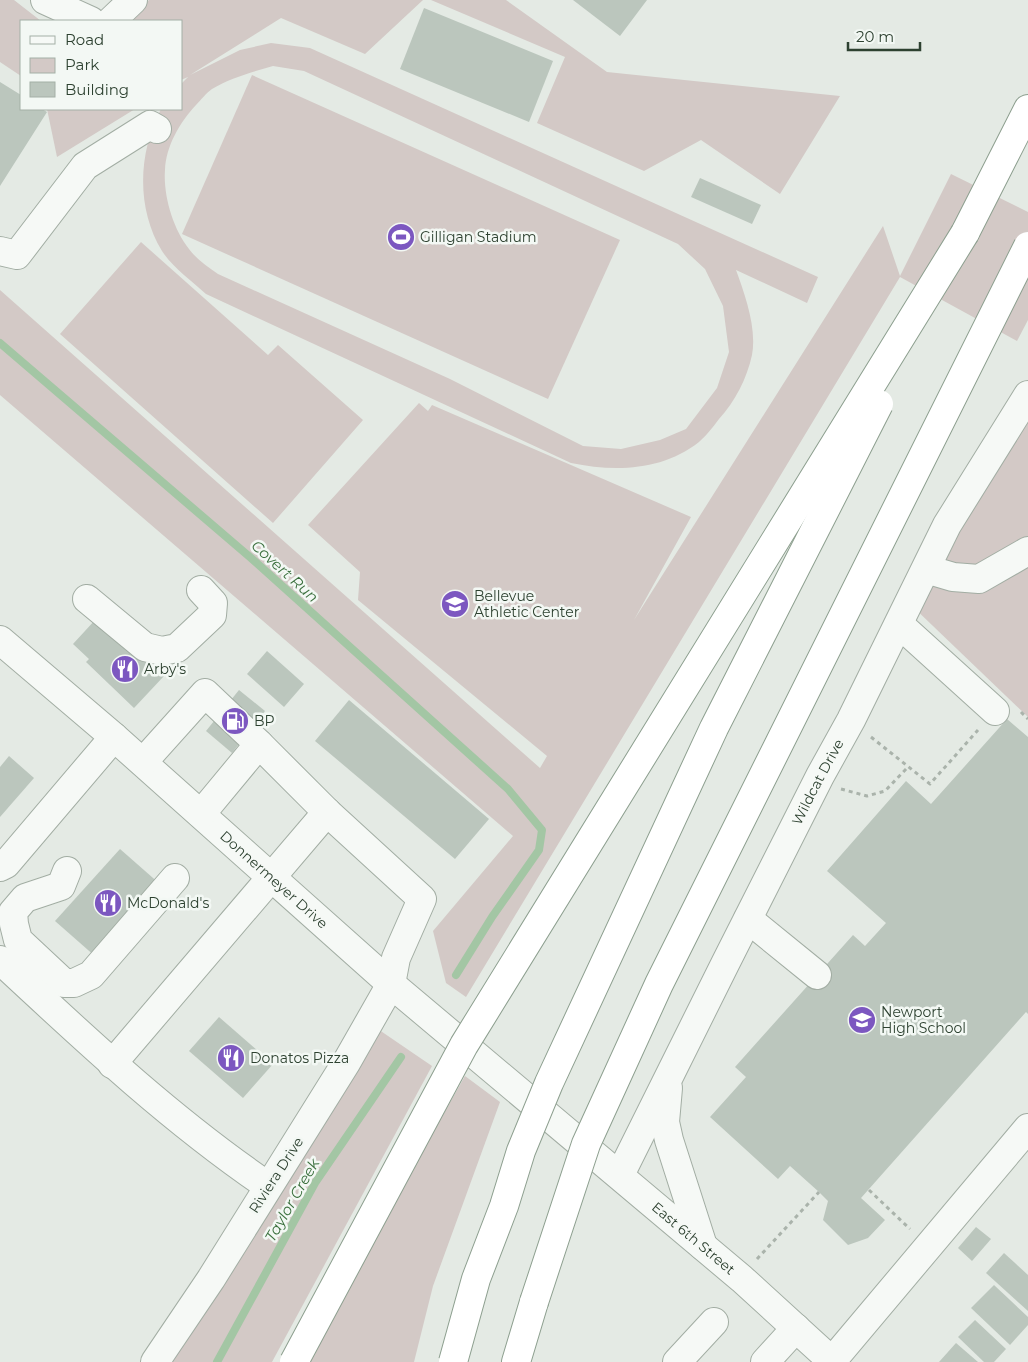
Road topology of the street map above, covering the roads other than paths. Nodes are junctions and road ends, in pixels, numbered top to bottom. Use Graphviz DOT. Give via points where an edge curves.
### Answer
graph roads {
  1 [pos="45,0"];
  2 [pos="133,0"];
  3 [pos="88,20"];
  4 [pos="112,20"];
  5 [pos="1028,109"];
  6 [pos="156,129"];
  7 [pos="965,233"];
  8 [pos="1028,246"];
  9 [pos="0,251"];
  10 [pos="1028,396"];
  11 [pos="1028,551"];
  12 [pos="926,569"];
  13 [pos="201,590"];
  14 [pos="87,599"];
  15 [pos="899,624"];
  16 [pos="0,640"];
  17 [pos="995,711"];
  18 [pos="114,737"];
  19 [pos="259,744"];
  20 [pos="143,762"];
  21 [pos="327,812"];
  22 [pos="201,814"];
  23 [pos="0,867"];
  24 [pos="67,871"];
  25 [pos="175,878"];
  26 [pos="272,878"];
  27 [pos="748,919"];
  28 [pos="0,960"];
  29 [pos="817,975"];
  30 [pos="391,984"];
  31 [pos="112,1064"];
  32 [pos="669,1076"];
  33 [pos="551,1117"];
  34 [pos="1028,1128"];
  35 [pos="620,1175"];
  36 [pos="268,1186"];
  37 [pos="702,1246"];
  38 [pos="714,1322"];
  39 [pos="796,1328"];
  40 [pos="833,1361"];
  41 [pos="155,1362"];
  42 [pos="294,1362"];
  43 [pos="453,1362"];
  44 [pos="516,1362"];
  45 [pos="677,1362"];
  46 [pos="765,1362"];
  1 -- 3 [label="street"];
  2 -- 4 [label="street"];
  5 -- 7 [label="highway"];
  6 -- 9 [label="street" via="150,125 85,166 17,255"];
  7 -- 42 [label="highway, bridge" via="464,1045"];
  7 -- 43 [label="highway, bridge" via="714,728 550,1083 521,1151 476,1279"];
  8 -- 44 [label="highway, bridge" via="659,984 586,1144"];
  10 -- 12 [label="street, Wildcat Drive" via="947,525"];
  11 -- 12 [label="street" via="979,579 953,577"];
  12 -- 15 [label="street, Wildcat Drive"];
  13 -- 14 [label="street" via="213,603 212,615 177,648 162,651 144,647"];
  15 -- 17 [label="street"];
  15 -- 27 [label="street, Wildcat Drive"];
  16 -- 18 [label="street, Donnermeyer Drive"];
  18 -- 20 [label="street, Donnermeyer Drive"];
  18 -- 23 [label="street" via="6,864"];
  19 -- 20 [label="street" via="205,693"];
  19 -- 21 [label="street"];
  19 -- 22 [label="street"];
  20 -- 22 [label="street, Donnermeyer Drive"];
  21 -- 26 [label="street"];
  21 -- 30 [label="street, Riviera Drive" via="422,899 396,958"];
  22 -- 26 [label="street, Donnermeyer Drive"];
  24 -- 25 [label="street" via="61,886 25,898 14,912 18,940 64,983 74,983 91,975"];
  26 -- 30 [label="street, Donnermeyer Drive"];
  26 -- 31 [label="street"];
  27 -- 29 [label="street"];
  27 -- 32 [label="street, Wildcat Drive"];
  28 -- 31 [label="street"];
  30 -- 33 [label="street, Donnermeyer Drive"];
  30 -- 36 [label="street, Riviera Drive" via="346,1064"];
  31 -- 36 [label="street" via="182,1123"];
  32 -- 35 [label="street, Wildcat Drive"];
  32 -- 37 [label="street" via="665,1122"];
  33 -- 35 [label="street, East 6th Street"];
  34 -- 40 [label="street"];
  35 -- 37 [label="street, East 6th Street"];
  36 -- 41 [label="street, Riviera Drive"];
  37 -- 39 [label="street, East 6th Street"];
  38 -- 45 [label="street"];
  39 -- 40 [label="street, East 6th Street"];
  39 -- 46 [label="street"];
}
